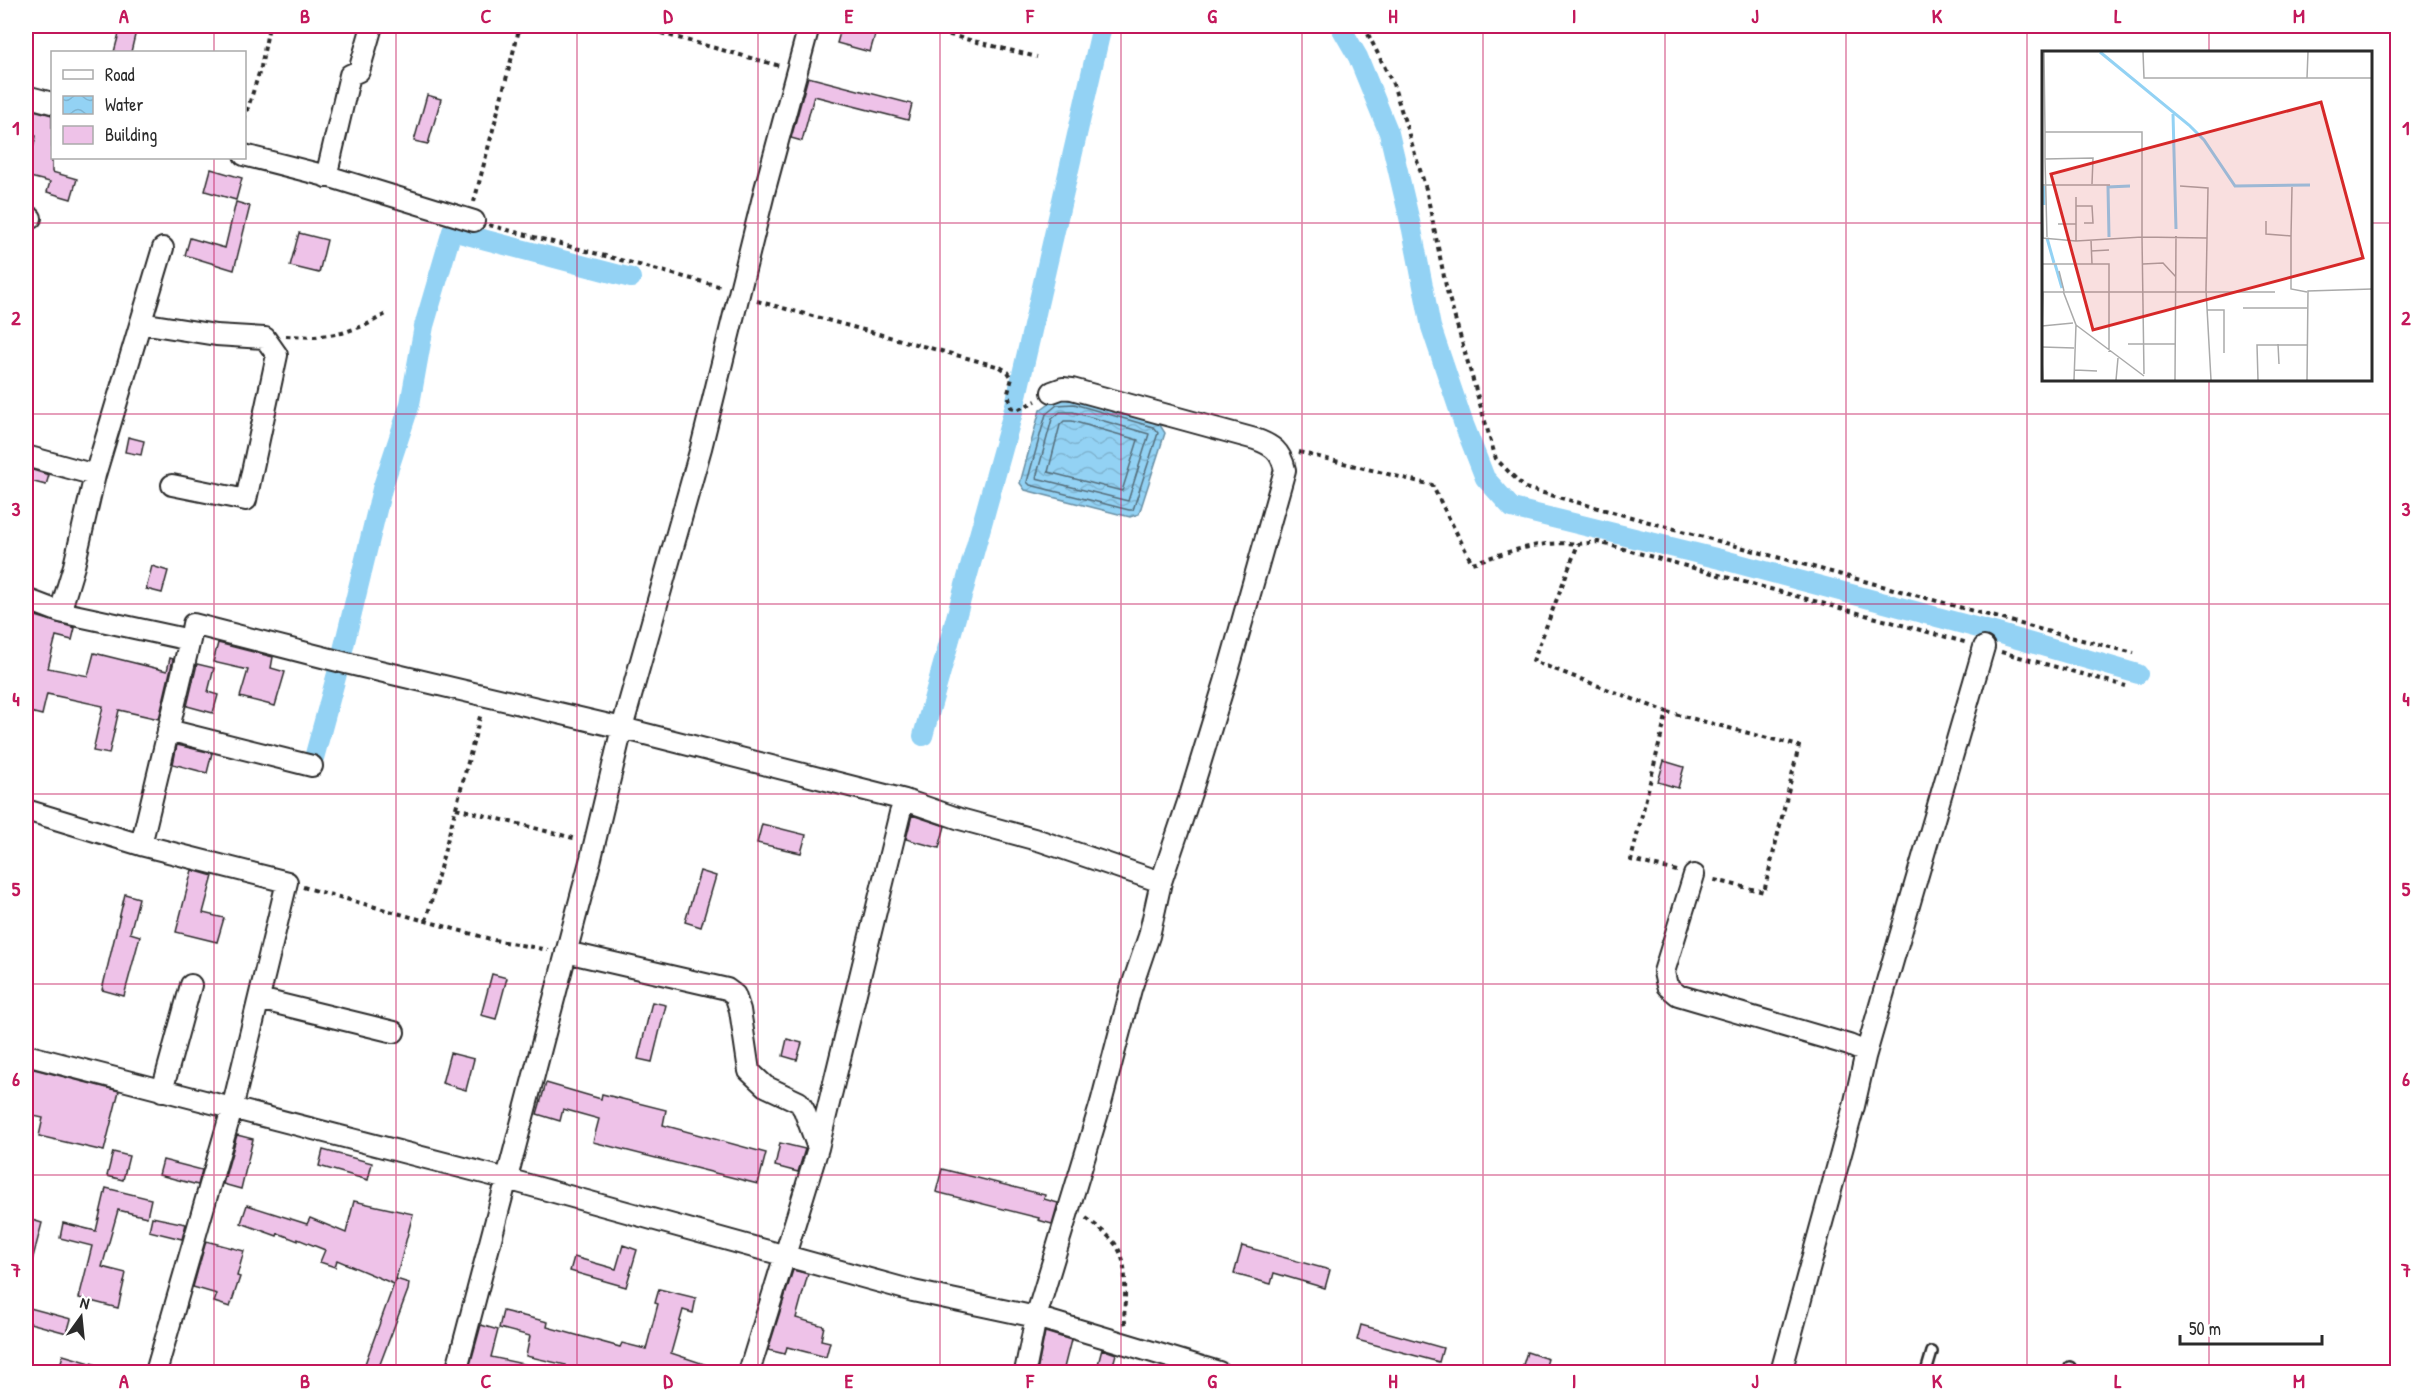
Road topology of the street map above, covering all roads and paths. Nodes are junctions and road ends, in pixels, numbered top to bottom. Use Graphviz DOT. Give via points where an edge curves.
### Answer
graph roads {
  1 [pos="269,26"];
  2 [pos="372,26"];
  3 [pos="520,26"];
  4 [pos="635,26"];
  5 [pos="659,26"];
  6 [pos="809,26"];
  7 [pos="914,26"];
  8 [pos="1364,26"];
  9 [pos="658,32"];
  10 [pos="1037,57"];
  11 [pos="798,71"];
  12 [pos="26,96"];
  13 [pos="51,103"];
  14 [pos="246,114"];
  15 [pos="246,156"];
  16 [pos="326,177"];
  17 [pos="471,220"];
  18 [pos="162,249"];
  19 [pos="386,314"];
  20 [pos="141,323"];
  21 [pos="265,338"];
  22 [pos="1052,392"];
  23 [pos="1011,407"];
  24 [pos="1019,409"];
  25 [pos="1272,445"];
  26 [pos="26,456"];
  27 [pos="95,475"];
  28 [pos="172,485"];
  29 [pos="1578,544"];
  30 [pos="26,599"];
  31 [pos="60,612"];
  32 [pos="190,640"];
  33 [pos="1984,647"];
  34 [pos="2134,653"];
  35 [pos="2126,686"];
  36 [pos="485,696"];
  37 [pos="1667,712"];
  38 [pos="622,728"];
  39 [pos="168,730"];
  40 [pos="312,766"];
  41 [pos="905,800"];
  42 [pos="456,808"];
  43 [pos="26,810"];
  44 [pos="595,844"];
  45 [pos="141,845"];
  46 [pos="1694,875"];
  47 [pos="287,882"];
  48 [pos="1161,882"];
  49 [pos="426,921"];
  50 [pos="566,952"];
  51 [pos="191,985"];
  52 [pos="259,999"];
  53 [pos="394,1032"];
  54 [pos="26,1055"];
  55 [pos="1865,1057"];
  56 [pos="162,1091"];
  57 [pos="232,1109"];
  58 [pos="818,1149"];
  59 [pos="507,1179"];
  60 [pos="1072,1198"];
  61 [pos="785,1256"];
  62 [pos="1036,1317"];
  63 [pos="1131,1346"];
  64 [pos="1932,1352"];
  65 [pos="156,1372"];
  66 [pos="456,1372"];
  67 [pos="749,1372"];
  68 [pos="1025,1372"];
  69 [pos="1219,1372"];
  70 [pos="1781,1372"];
  71 [pos="1926,1372"];
  1 -- 14 [label="path"];
  2 -- 16 [label="street" via="359,71 350,75"];
  3 -- 17 [label="path"];
  4 -- 9 [label="path"];
  5 -- 9 [label="path"];
  6 -- 11 [label="street"];
  7 -- 10 [label="path"];
  8 -- 34 [label="path" via="1393,84 1426,189 1448,291 1496,459 1525,488"];
  9 -- 11 [label="path"];
  11 -- 38 [label="street" via="701,448"];
  12 -- 13 [label="street"];
  15 -- 16 [label="street"];
  16 -- 17 [label="street"];
  18 -- 20 [label="street"];
  19 -- 21 [label="path" via="342,333"];
  20 -- 21 [label="street"];
  20 -- 27 [label="street"];
  21 -- 28 [label="street" via="277,355 246,500"];
  22 -- 25 [label="street" via="1072,389"];
  23 -- 24 [label="path"];
  25 -- 29 [label="path" via="1432,484 1472,563 1535,544"];
  25 -- 48 [label="street" via="1284,464 1282,483 1198,771"];
  26 -- 27 [label="street"];
  27 -- 31 [label="street" via="75,566"];
  29 -- 33 [label="path" via="1598,542"];
  29 -- 37 [label="path" via="1533,661"];
  30 -- 31 [label="street"];
  31 -- 32 [label="street"];
  32 -- 36 [label="street" via="193,624"];
  32 -- 39 [label="street"];
  33 -- 35 [label="path"];
  33 -- 55 [label="street"];
  36 -- 38 [label="street"];
  36 -- 42 [label="path"];
  37 -- 46 [label="path" via="1631,860"];
  37 -- 46 [label="path" via="1799,746 1764,892"];
  38 -- 41 [label="street"];
  38 -- 44 [label="street"];
  39 -- 40 [label="street"];
  39 -- 45 [label="street"];
  41 -- 48 [label="street"];
  41 -- 58 [label="street"];
  42 -- 44 [label="path"];
  42 -- 49 [label="path"];
  43 -- 45 [label="street"];
  44 -- 50 [label="street"];
  45 -- 47 [label="street"];
  46 -- 55 [label="street" via="1664,972 1667,986 1678,995 1849,1045 1863,1051"];
  47 -- 49 [label="path"];
  47 -- 52 [label="street"];
  48 -- 60 [label="street" via="1149,936"];
  49 -- 50 [label="path" via="515,945"];
  50 -- 58 [label="street" via="727,989 735,995 749,1071 765,1086 799,1102"];
  50 -- 59 [label="street"];
  51 -- 56 [label="street"];
  52 -- 53 [label="street"];
  52 -- 57 [label="street"];
  54 -- 56 [label="street"];
  55 -- 70 [label="street"];
  56 -- 57 [label="street"];
  57 -- 59 [label="street"];
  57 -- 65 [label="street"];
  58 -- 61 [label="street"];
  59 -- 61 [label="street"];
  59 -- 66 [label="street"];
  60 -- 62 [label="street"];
  60 -- 63 [label="path" via="1080,1214 1110,1236 1122,1254 1126,1276 1125,1322"];
  61 -- 62 [label="street" via="913,1291"];
  61 -- 67 [label="street"];
  62 -- 63 [label="street"];
  62 -- 68 [label="street"];
  63 -- 69 [label="street"];
  64 -- 71 [label="lane"];
}
